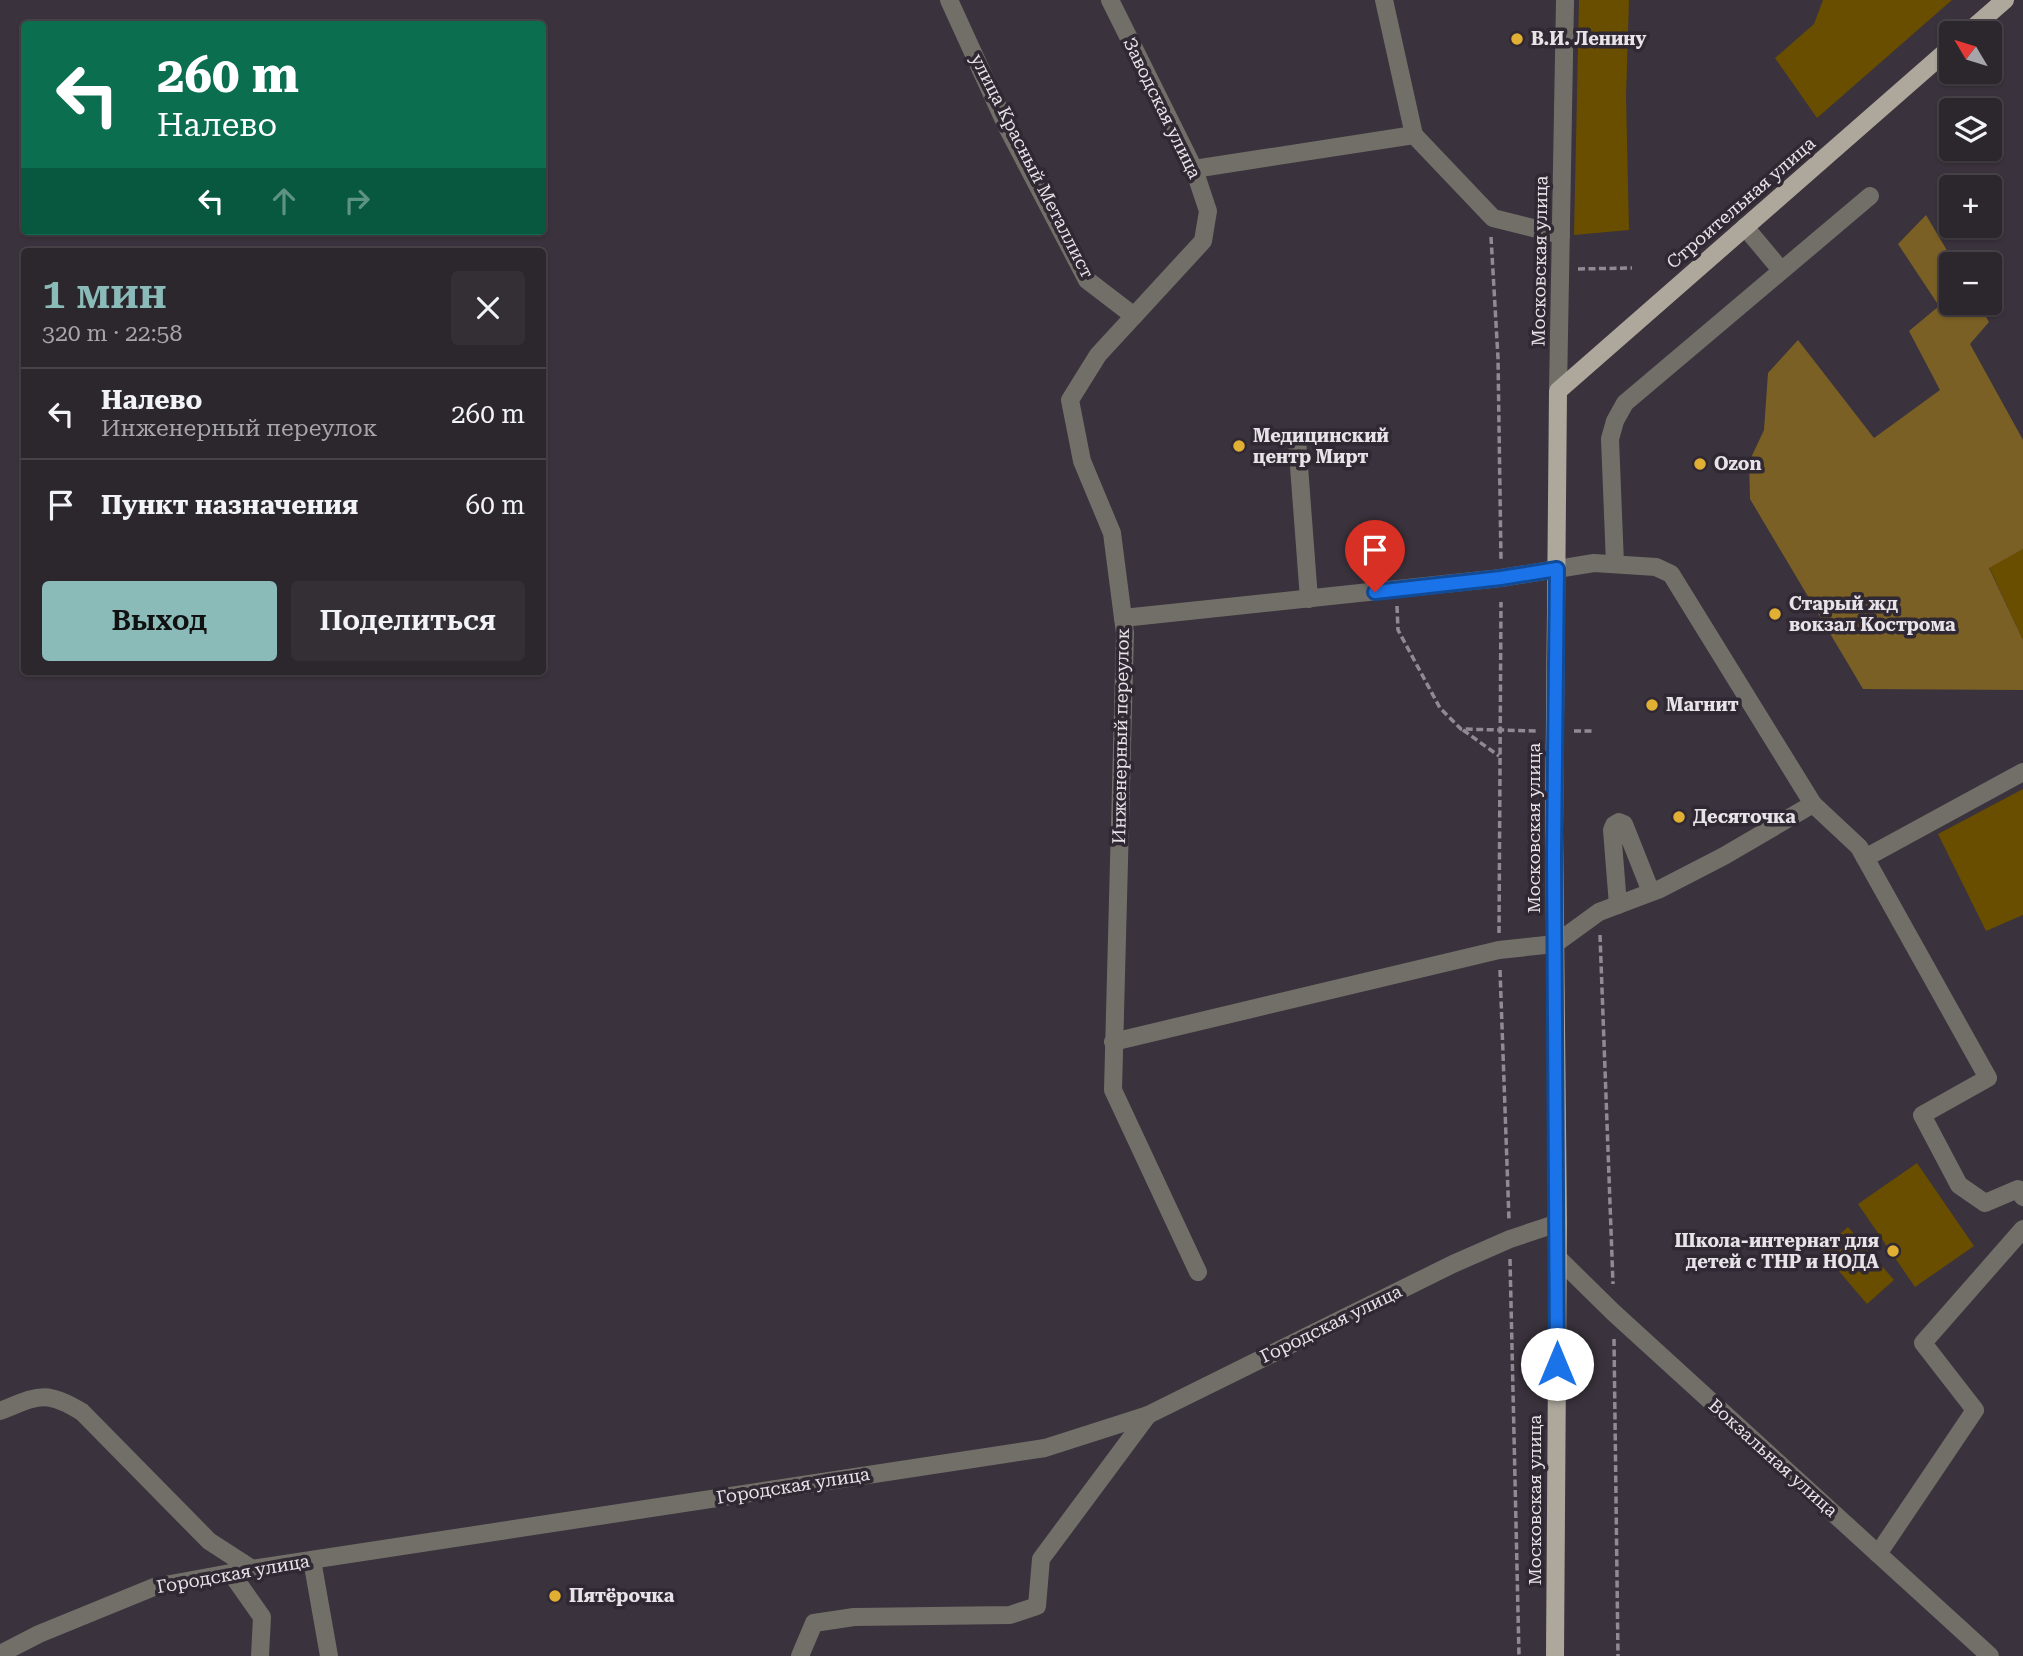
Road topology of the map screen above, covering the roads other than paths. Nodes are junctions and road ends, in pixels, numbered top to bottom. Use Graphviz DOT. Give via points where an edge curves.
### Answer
graph roads {
  1 [pos="949,0"];
  2 [pos="1110,0"];
  3 [pos="1384,0"];
  4 [pos="1565,0"];
  5 [pos="2006,0"];
  6 [pos="1981,21"];
  7 [pos="1939,57"];
  8 [pos="1414,135"];
  9 [pos="1194,169"];
  10 [pos="1870,195"];
  11 [pos="1745,227"];
  12 [pos="1561,235"];
  13 [pos="1781,270"];
  14 [pos="1134,316"];
  15 [pos="1558,391"];
  16 [pos="1297,440"];
  17 [pos="1615,564"];
  18 [pos="1557,569"];
  19 [pos="1309,599"];
  20 [pos="1123,618"];
  21 [pos="2023,772"];
  22 [pos="1813,804"];
  23 [pos="1865,858"];
  24 [pos="1651,892"];
  25 [pos="1618,905"];
  26 [pos="1555,944"];
  27 [pos="1114,1042"];
  28 [pos="2023,1197"];
  29 [pos="1558,1223"];
  30 [pos="2023,1229"];
  31 [pos="1558,1258"];
  32 [pos="1198,1272"];
  33 [pos="0,1411"];
  34 [pos="1148,1415"];
  35 [pos="1878,1554"];
  36 [pos="312,1560"];
  37 [pos="252,1569"];
  38 [pos="231,1573"];
  39 [pos="0,1654"];
  40 [pos="260,1656"];
  41 [pos="329,1656"];
  42 [pos="800,1656"];
  43 [pos="1555,1656"];
  44 [pos="1990,1656"];
  1 -- 14 [label="street, улица Красный Металлист" via="1007,127 1087,280"];
  2 -- 9 [label="street, Заводская улица"];
  3 -- 8 [label="street"];
  4 -- 12 [label="street, Московская улица"];
  5 -- 6 [label="main road"];
  7 -- 11 [label="main road, Строительная улица"];
  8 -- 9 [label="street"];
  8 -- 12 [label="street" via="1493,218"];
  9 -- 14 [label="street, Заводская улица" via="1208,211 1203,241"];
  10 -- 13 [label="street"];
  11 -- 13 [label="street"];
  11 -- 15 [label="main road, Строительная улица"];
  12 -- 15 [label="street, Московская улица"];
  13 -- 17 [label="street" via="1625,403 1610,439"];
  14 -- 20 [label="street, Заводская улица" via="1098,355 1070,400 1082,461 1112,533"];
  15 -- 18 [label="main road, Московская улица"];
  16 -- 19 [label="street"];
  17 -- 18 [label="street, Инженерный переулок"];
  17 -- 22 [label="street, Инженерный переулок" via="1656,567 1671,574"];
  18 -- 19 [label="street, Инженерный переулок"];
  18 -- 26 [label="main road, Московская улица"];
  19 -- 20 [label="street, Инженерный переулок"];
  20 -- 27 [label="street, Инженерный переулок"];
  21 -- 23 [label="street"];
  22 -- 23 [label="street, Инженерный переулок"];
  22 -- 24 [label="street"];
  23 -- 28 [label="street, Инженерный переулок" via="1988,1079 1922,1115 1959,1185 1985,1203 2018,1189"];
  24 -- 25 [label="street"];
  24 -- 25 [label="street" via="1624,824 1619,822 1612,830"];
  25 -- 26 [label="street" via="1599,912"];
  26 -- 27 [label="street" via="1499,950"];
  26 -- 29 [label="main road, Московская улица"];
  27 -- 32 [label="street, Инженерный переулок" via="1113,1090"];
  29 -- 31 [label="main road, Московская улица"];
  29 -- 34 [label="street, Городская улица" via="1453,1264"];
  30 -- 35 [label="street" via="1923,1343 1975,1410"];
  31 -- 35 [label="street, Вокзальная улица"];
  31 -- 43 [label="main road, Московская улица"];
  33 -- 37 [label="street" via="37,1397 59,1398 82,1412 209,1542"];
  34 -- 36 [label="street, Городская улица" via="1045,1448"];
  34 -- 42 [label="street" via="1041,1559 1037,1606 1010,1615 854,1617 814,1623"];
  35 -- 44 [label="street, Вокзальная улица"];
  36 -- 37 [label="street, Городская улица"];
  36 -- 41 [label="street"];
  37 -- 38 [label="street, Городская улица"];
  38 -- 39 [label="street, Городская улица" via="154,1587"];
  38 -- 40 [label="street" via="262,1617"];
}
